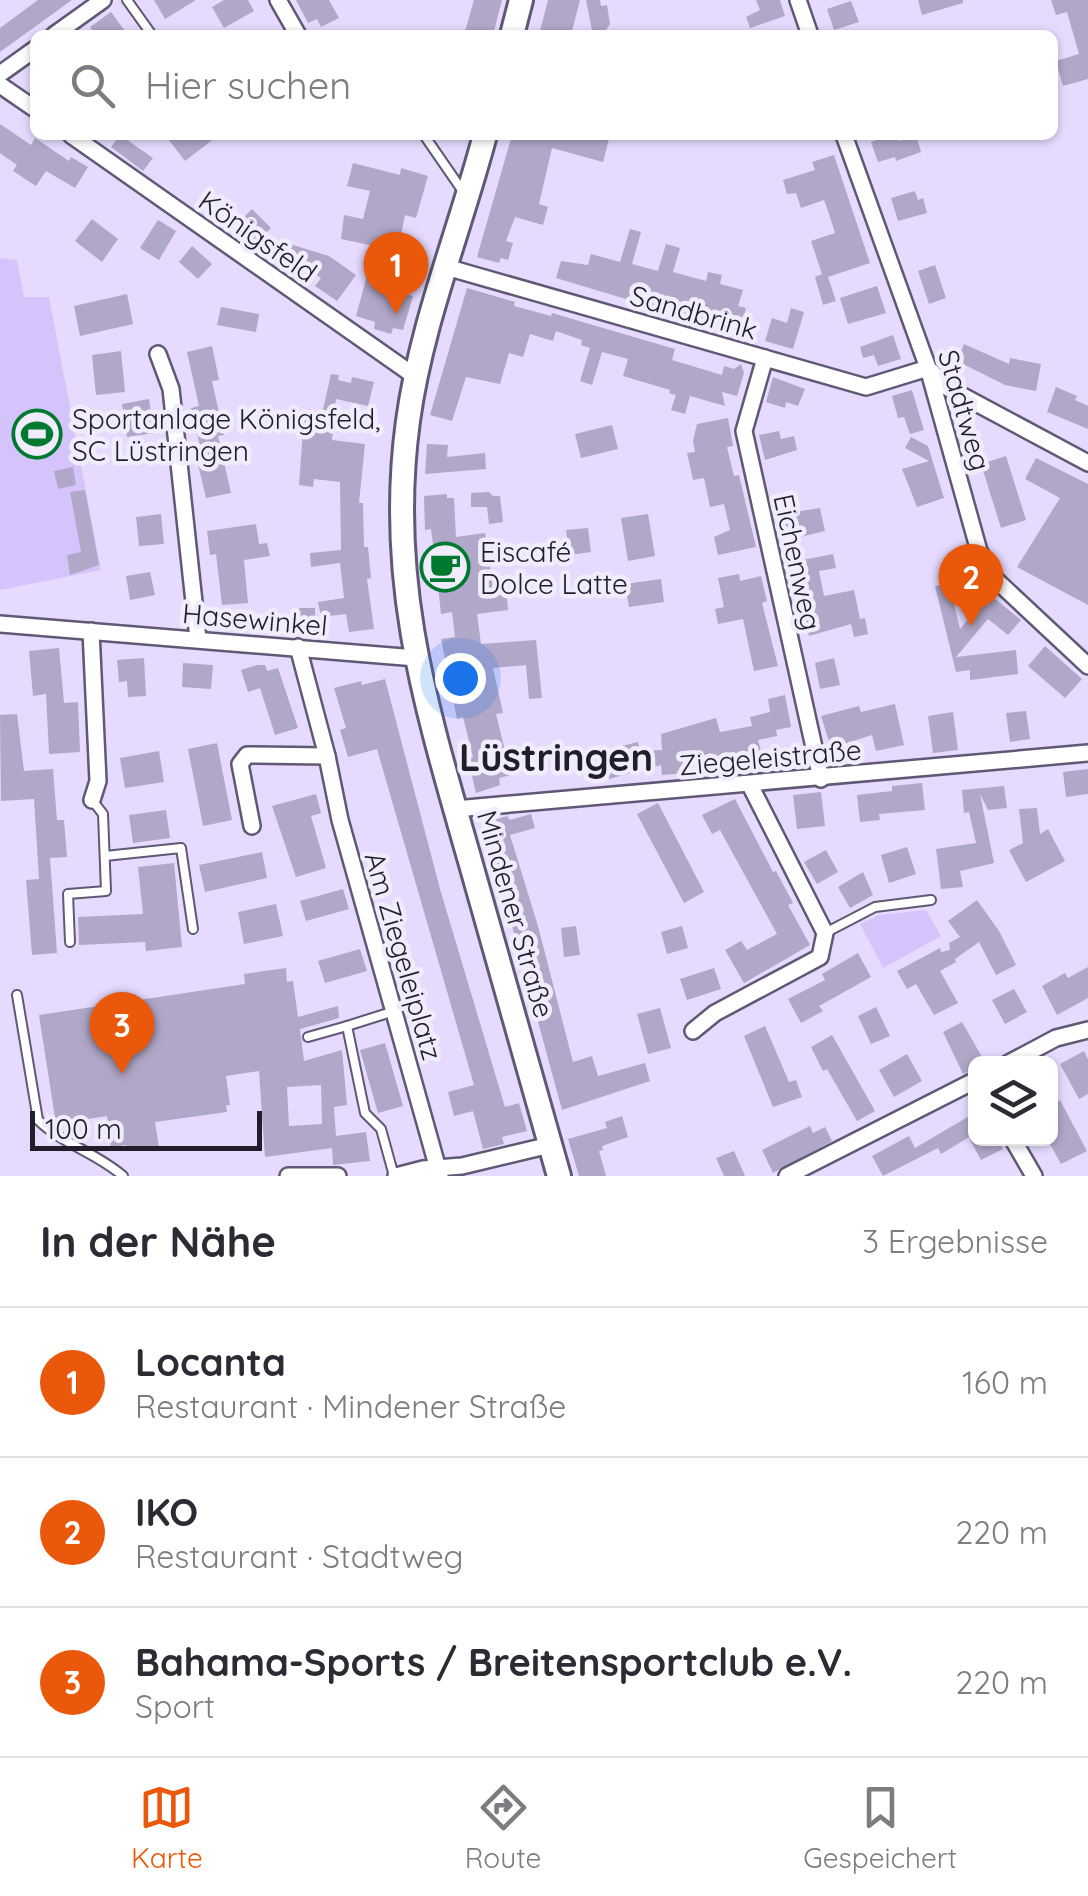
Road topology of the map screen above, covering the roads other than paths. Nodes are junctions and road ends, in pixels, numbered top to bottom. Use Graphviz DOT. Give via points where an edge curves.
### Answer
graph roads {
  1 [pos="103,0"];
  2 [pos="126,0"];
  3 [pos="278,0"];
  4 [pos="522,0"];
  5 [pos="798,0"];
  6 [pos="61,30"];
  7 [pos="148,30"];
  8 [pos="295,30"];
  9 [pos="513,30"];
  10 [pos="808,30"];
  11 [pos="30,53"];
  12 [pos="0,74"];
  13 [pos="0,85"];
  14 [pos="30,106"];
  15 [pos="78,140"];
  16 [pos="427,140"];
  17 [pos="484,140"];
  18 [pos="846,140"];
  19 [pos="467,197"];
  20 [pos="446,267"];
  21 [pos="158,354"];
  22 [pos="765,358"];
  23 [pos="928,368"];
  24 [pos="416,377"];
  25 [pos="1088,463"];
  26 [pos="0,624"];
  27 [pos="91,632"];
  28 [pos="198,639"];
  29 [pos="298,647"];
  30 [pos="416,658"];
  31 [pos="1088,666"];
  32 [pos="1088,752"];
  33 [pos="327,756"];
  34 [pos="820,778"];
  35 [pos="750,784"];
  36 [pos="92,800"];
  37 [pos="455,809"];
  38 [pos="252,826"];
  39 [pos="105,856"];
  40 [pos="931,900"];
  41 [pos="193,929"];
  42 [pos="825,933"];
  43 [pos="70,942"];
  44 [pos="17,996"];
  45 [pos="385,1014"];
  46 [pos="347,1026"];
  47 [pos="1088,1030"];
  48 [pos="693,1031"];
  49 [pos="308,1037"];
  50 [pos="1022,1056"];
  51 [pos="968,1084"];
  52 [pos="550,1144"];
  53 [pos="1017,1146"];
  54 [pos="439,1172"];
  55 [pos="123,1176"];
  56 [pos="288,1176"];
  57 [pos="338,1176"];
  58 [pos="395,1176"];
  59 [pos="559,1176"];
  60 [pos="787,1176"];
  61 [pos="1034,1176"];
  1 -- 6 [label="street"];
  2 -- 7 [label="lane"];
  3 -- 8 [label="street"];
  4 -- 9 [label="main road"];
  5 -- 10 [label="street"];
  11 -- 12 [label="street"];
  13 -- 14 [label="street"];
  15 -- 24 [label="street, Königsfeld"];
  16 -- 19 [label="lane"];
  17 -- 19 [label="main road, Mindener Straße"];
  18 -- 23 [label="street, Stadtweg"];
  19 -- 20 [label="main road, Mindener Straße"];
  20 -- 22 [label="street, Sandbrink"];
  20 -- 24 [label="main road, Mindener Straße"];
  21 -- 28 [label="street" via="171,388"];
  22 -- 23 [label="street, Sandbrink" via="866,387"];
  22 -- 34 [label="street, Eichenweg" via="744,431"];
  23 -- 25 [label="street" via="948,388"];
  23 -- 31 [label="street, Stadtweg" via="979,551 996,580"];
  24 -- 30 [label="main road, Mindener Straße" via="402,538"];
  26 -- 27 [label="street, Hasewinkel"];
  27 -- 28 [label="street, Hasewinkel"];
  27 -- 36 [label="street" via="98,781"];
  28 -- 29 [label="street, Hasewinkel"];
  29 -- 30 [label="street, Hasewinkel"];
  29 -- 33 [label="street, Am Ziegeleiplatz"];
  30 -- 37 [label="main road, Mindener Straße"];
  32 -- 34 [label="street, Ziegeleistraße"];
  33 -- 38 [label="street" via="247,755 240,764"];
  33 -- 54 [label="street, Am Ziegeleiplatz"];
  34 -- 35 [label="street, Ziegeleistraße"];
  35 -- 37 [label="street, Ziegeleistraße"];
  35 -- 42 [label="street"];
  36 -- 39 [label="lane" via="103,814"];
  37 -- 52 [label="main road, Mindener Straße"];
  39 -- 41 [label="lane" via="181,848"];
  39 -- 43 [label="lane" via="106,892 68,894"];
  40 -- 42 [label="lane" via="875,907"];
  42 -- 48 [label="street" via="820,957"];
  44 -- 55 [label="lane" via="38,1120"];
  45 -- 46 [label="lane"];
  46 -- 49 [label="lane"];
  46 -- 58 [label="lane" via="364,1113 381,1129"];
  47 -- 50 [label="street"];
  51 -- 60 [label="street"];
  52 -- 54 [label="street"];
  52 -- 59 [label="main road, Mindener Straße"];
  53 -- 61 [label="street"];
  54 -- 58 [label="street"];
  56 -- 57 [label="street"];
}
